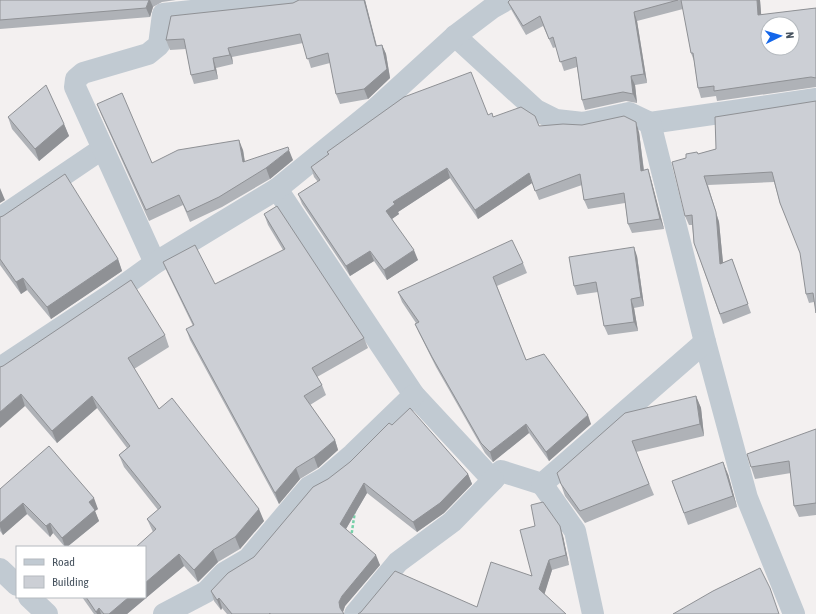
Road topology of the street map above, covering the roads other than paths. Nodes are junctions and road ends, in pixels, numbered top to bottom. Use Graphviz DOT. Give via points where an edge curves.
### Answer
graph roads {
  1 [pos="294,0"];
  2 [pos="495,3"];
  3 [pos="164,7"];
  4 [pos="455,36"];
  5 [pos="816,99"];
  6 [pos="650,123"];
  7 [pos="102,149"];
  8 [pos="277,189"];
  9 [pos="0,218"];
  10 [pos="155,262"];
  11 [pos="705,342"];
  12 [pos="0,368"];
  13 [pos="414,395"];
  14 [pos="493,480"];
  15 [pos="542,484"];
  16 [pos="0,569"];
  17 [pos="16,584"];
  18 [pos="30,598"];
  19 [pos="47,614"];
  20 [pos="164,614"];
  21 [pos="355,614"];
  22 [pos="593,614"];
  23 [pos="794,614"];
  1 -- 3 [label="street"];
  2 -- 4 [label="street"];
  3 -- 7 [label="street" via="159,45 148,54 83,73 76,79 75,87"];
  4 -- 6 [label="street" via="536,110 556,120 583,123 629,113"];
  4 -- 8 [label="street" via="374,110"];
  5 -- 6 [label="street"];
  6 -- 11 [label="street"];
  7 -- 9 [label="street"];
  7 -- 10 [label="street"];
  8 -- 10 [label="street"];
  8 -- 13 [label="street"];
  10 -- 12 [label="street" via="112,294"];
  11 -- 15 [label="street"];
  11 -- 23 [label="street" via="746,498"];
  13 -- 14 [label="street"];
  13 -- 20 [label="street" via="325,478 309,487 248,559 224,573 206,592"];
  14 -- 15 [label="street" via="501,471"];
  14 -- 21 [label="street" via="452,522 398,562"];
  15 -- 22 [label="street" via="575,531"];
  16 -- 17 [label="street"];
  18 -- 19 [label="street"];
}
